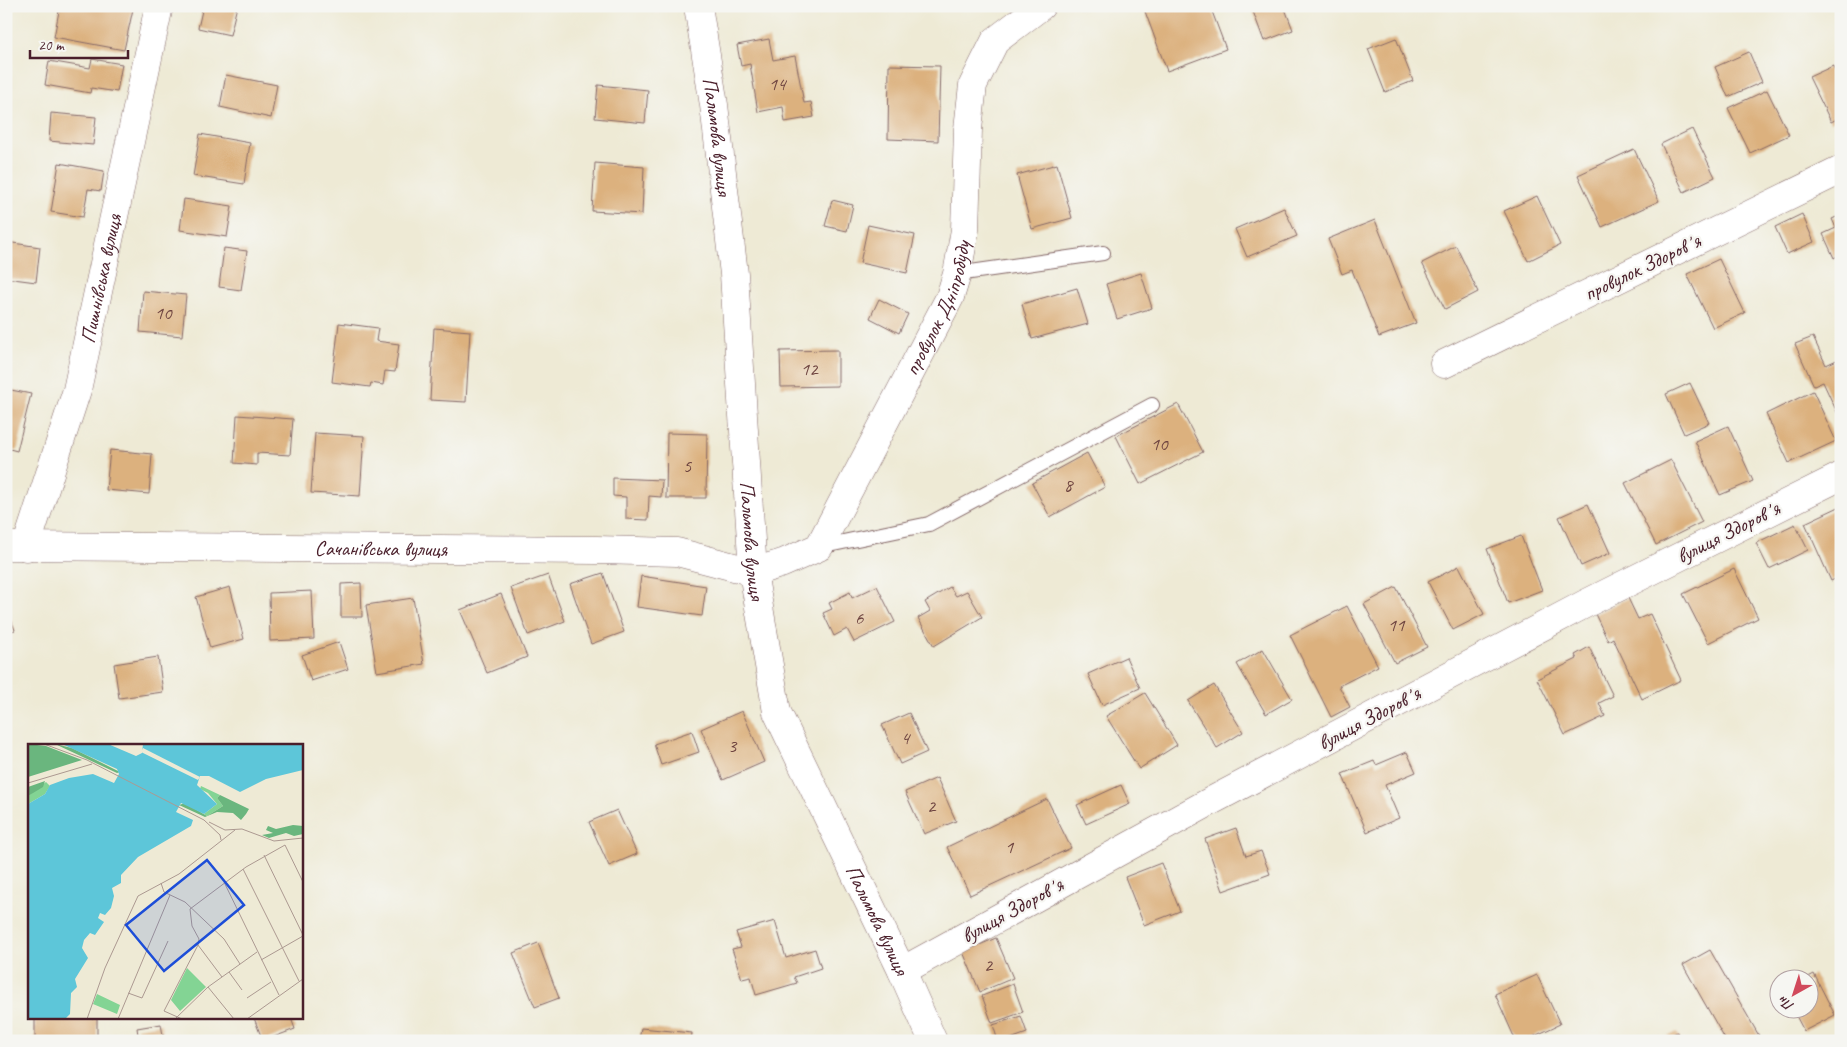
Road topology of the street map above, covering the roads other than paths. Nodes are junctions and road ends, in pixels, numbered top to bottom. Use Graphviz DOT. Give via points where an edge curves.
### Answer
graph roads {
  1 [pos="159,6"];
  2 [pos="698,6"];
  3 [pos="1041,6"];
  4 [pos="1841,170"];
  5 [pos="1103,252"];
  6 [pos="957,274"];
  7 [pos="1444,364"];
  8 [pos="1152,405"];
  9 [pos="1841,476"];
  10 [pos="16,546"];
  11 [pos="819,547"];
  12 [pos="753,572"];
  13 [pos="902,971"];
  14 [pos="933,1041"];
  1 -- 10 [label="street, Пишнівська вулиця" via="77,390"];
  2 -- 12 [label="street, Пальмова вулиця" via="714,104 734,274"];
  3 -- 6 [label="street, провулок Дніпробуду" via="995,41 973,85 968,129 965,230"];
  4 -- 7 [label="street, провулок Здоровʼя"];
  5 -- 6 [label="lane"];
  6 -- 11 [label="street, провулок Дніпробуду" via="950,297"];
  8 -- 11 [label="lane" via="929,524"];
  9 -- 13 [label="street, вулиця Здоровʼя" via="1585,604 1222,795"];
  10 -- 12 [label="street, Сачанівська вулиця" via="677,552"];
  11 -- 12 [label="street"];
  12 -- 13 [label="street, Пальмова вулиця" via="777,712"];
  13 -- 14 [label="street, Пальмова вулиця"];
}
